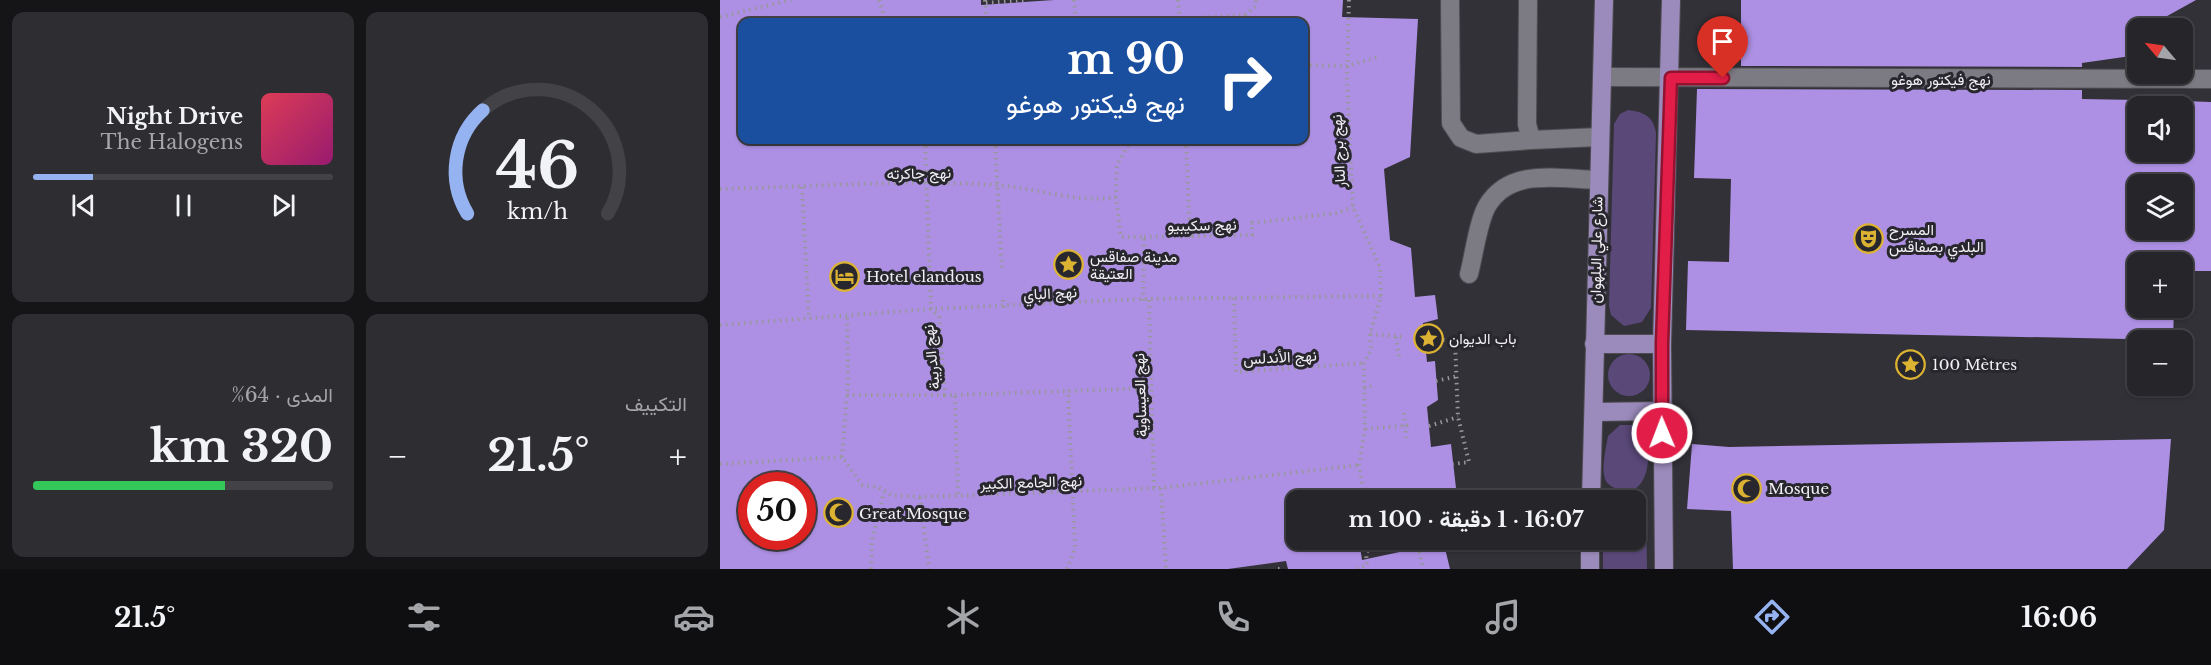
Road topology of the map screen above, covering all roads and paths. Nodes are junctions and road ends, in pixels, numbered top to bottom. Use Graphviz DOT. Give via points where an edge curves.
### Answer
graph roads {
  1 [pos="791,0"];
  2 [pos="879,0"];
  3 [pos="1026,0"];
  4 [pos="1074,0"];
  5 [pos="1178,0"];
  6 [pos="1256,0"];
  7 [pos="1349,0"];
  8 [pos="1450,0"];
  9 [pos="1528,0"];
  10 [pos="1604,0"];
  11 [pos="1671,0"];
  12 [pos="986,2"];
  13 [pos="1245,15"];
  14 [pos="720,16"];
  15 [pos="885,18"];
  16 [pos="987,18"];
  17 [pos="1076,18"];
  18 [pos="1179,18"];
  19 [pos="1212,18"];
  20 [pos="1245,18"];
  21 [pos="1378,57"];
  22 [pos="1308,65"];
  23 [pos="1347,66"];
  24 [pos="1602,76"];
  25 [pos="1671,78"];
  26 [pos="2211,79"];
  27 [pos="1599,137"];
  28 [pos="1531,140"];
  29 [pos="925,144"];
  30 [pos="995,144"];
  31 [pos="1129,144"];
  32 [pos="1186,144"];
  33 [pos="1597,180"];
  34 [pos="928,184"];
  35 [pos="996,185"];
  36 [pos="802,187"];
  37 [pos="720,189"];
  38 [pos="1116,197"];
  39 [pos="1353,207"];
  40 [pos="1144,237"];
  41 [pos="1190,238"];
  42 [pos="1002,271"];
  43 [pos="1469,274"];
  44 [pos="1381,296"];
  45 [pos="1234,298"];
  46 [pos="1003,300"];
  47 [pos="1149,300"];
  48 [pos="1143,301"];
  49 [pos="1004,308"];
  50 [pos="931,309"];
  51 [pos="847,316"];
  52 [pos="809,319"];
  53 [pos="720,325"];
  54 [pos="1370,334"];
  55 [pos="1396,337"];
  56 [pos="1405,337"];
  57 [pos="1425,338"];
  58 [pos="1594,344"];
  59 [pos="1662,344"];
  60 [pos="1399,357"];
  61 [pos="1364,363"];
  62 [pos="1458,376"];
  63 [pos="1436,381"];
  64 [pos="1373,386"];
  65 [pos="1152,388"];
  66 [pos="1364,388"];
  67 [pos="1068,390"];
  68 [pos="847,395"];
  69 [pos="945,395"];
  70 [pos="955,395"];
  71 [pos="1662,411"];
  72 [pos="1594,412"];
  73 [pos="1404,413"];
  74 [pos="1458,417"];
  75 [pos="1412,425"];
  76 [pos="1403,426"];
  77 [pos="1429,426"];
  78 [pos="1365,429"];
  79 [pos="1406,438"];
  80 [pos="842,457"];
  81 [pos="720,464"];
  82 [pos="1453,464"];
  83 [pos="1359,465"];
  84 [pos="1154,488"];
  85 [pos="1161,489"];
  86 [pos="1363,490"];
  87 [pos="1591,490"];
  88 [pos="884,492"];
  89 [pos="1072,492"];
  90 [pos="920,497"];
  91 [pos="958,497"];
  92 [pos="1368,550"];
  93 [pos="1419,550"];
  94 [pos="1590,550"];
  95 [pos="871,569"];
  96 [pos="929,569"];
  97 [pos="1067,569"];
  98 [pos="1166,569"];
  99 [pos="1357,569"];
  100 [pos="1423,569"];
  101 [pos="1590,569"];
  102 [pos="1664,569"];
  1 -- 14 [label="path"];
  2 -- 15 [label="path"];
  3 -- 12 [label="path"];
  4 -- 17 [label="path"];
  5 -- 18 [label="path"];
  6 -- 13 [label="path" via="1256,6"];
  7 -- 23 [label="path, نهج برج النار"];
  8 -- 28 [label="street" via="1451,123 1461,138 1476,144"];
  9 -- 28 [label="street" via="1527,124"];
  10 -- 24 [label="main road, شارع علي البلهوان"];
  11 -- 25 [label="main road"];
  12 -- 16 [label="path"];
  13 -- 19 [label="path"];
  13 -- 20 [label="path"];
  21 -- 23 [label="path"];
  22 -- 23 [label="path"];
  23 -- 39 [label="path, نهج برج النار"];
  24 -- 25 [label="street, نهج فيكتور هوغو"];
  24 -- 27 [label="main road, شارع علي البلهوان"];
  25 -- 26 [label="street, نهج فيكتور هوغو"];
  25 -- 59 [label="main road"];
  27 -- 28 [label="street"];
  27 -- 33 [label="main road, شارع علي البلهوان"];
  29 -- 34 [label="path, نهج الدريبة"];
  30 -- 35 [label="path"];
  31 -- 38 [label="path" via="1117,165"];
  32 -- 41 [label="path"];
  33 -- 43 [label="street" via="1525,178 1501,188 1486,208"];
  33 -- 58 [label="main road, شارع علي البلهوان"];
  34 -- 35 [label="path, نهج جاكرته"];
  34 -- 36 [label="path, نهج جاكرته"];
  34 -- 50 [label="path, نهج الدريبة"];
  35 -- 38 [label="path, نهج جاكرته" via="1030,192"];
  35 -- 42 [label="path"];
  36 -- 37 [label="path, نهج جاكرته"];
  36 -- 52 [label="path"];
  38 -- 40 [label="path" via="1121,237"];
  39 -- 41 [label="path, نهج سكيبيو" via="1338,213 1252,223 1252,236"];
  39 -- 44 [label="path, نهج برج النار" via="1380,267"];
  40 -- 41 [label="path, نهج سكيبيو"];
  40 -- 48 [label="path"];
  44 -- 45 [label="path, نهج الباي"];
  44 -- 54 [label="path, نهج برج النار"];
  45 -- 47 [label="path, نهج الباي"];
  45 -- 61 [label="path, نهج الأندلس" via="1236,372"];
  46 -- 49 [label="path"];
  47 -- 48 [label="path, نهج الباي"];
  47 -- 65 [label="path, نهج العيساوية"];
  48 -- 49 [label="path, نهج الباي"];
  49 -- 50 [label="path, نهج الباي"];
  50 -- 51 [label="path, نهج الباي"];
  50 -- 69 [label="path, نهج الدريبة" via="939,317"];
  51 -- 52 [label="path, نهج الباي"];
  51 -- 68 [label="path"];
  52 -- 53 [label="path, نهج الباي"];
  54 -- 55 [label="path"];
  54 -- 61 [label="path, نهج برج النار" via="1371,350"];
  55 -- 56 [label="path"];
  55 -- 60 [label="path"];
  57 -- 62 [label="path" via="1455,341"];
  58 -- 59 [label="main road"];
  58 -- 72 [label="main road, شارع علي البلهوان"];
  59 -- 71 [label="main road"];
  61 -- 66 [label="path, نهج برج النار"];
  62 -- 63 [label="path"];
  62 -- 74 [label="path"];
  64 -- 66 [label="path"];
  65 -- 67 [label="path"];
  65 -- 84 [label="path, نهج العيساوية"];
  66 -- 78 [label="path, نهج برج النار"];
  67 -- 70 [label="path"];
  67 -- 89 [label="path"];
  68 -- 69 [label="path"];
  68 -- 80 [label="path"];
  69 -- 70 [label="path, نهج الدريبة"];
  70 -- 91 [label="path, نهج الدريبة"];
  71 -- 72 [label="main road"];
  71 -- 102 [label="main road"];
  72 -- 87 [label="main road, شارع علي البلهوان"];
  73 -- 76 [label="path"];
  74 -- 77 [label="path"];
  74 -- 82 [label="path" via="1469,462"];
  75 -- 76 [label="path"];
  76 -- 78 [label="path"];
  76 -- 79 [label="path"];
  78 -- 83 [label="path, نهج برج النار"];
  80 -- 81 [label="path"];
  80 -- 88 [label="path, نهج الجامع الكبير" via="862,485"];
  83 -- 85 [label="path, نهج الجامع الكبير"];
  83 -- 86 [label="path, نهج برج النار"];
  84 -- 85 [label="path, نهج الجامع الكبير"];
  84 -- 89 [label="path, نهج الجامع الكبير"];
  85 -- 98 [label="path"];
  88 -- 90 [label="path, نهج الجامع الكبير"];
  88 -- 95 [label="path" via="872,540"];
  89 -- 91 [label="path, نهج الجامع الكبير"];
  89 -- 97 [label="path" via="1076,548"];
  90 -- 91 [label="path, نهج الجامع الكبير"];
  90 -- 96 [label="path"];
  92 -- 99 [label="path" via="1367,565"];
  93 -- 100 [label="path"];
  94 -- 101 [label="main road"];
}
